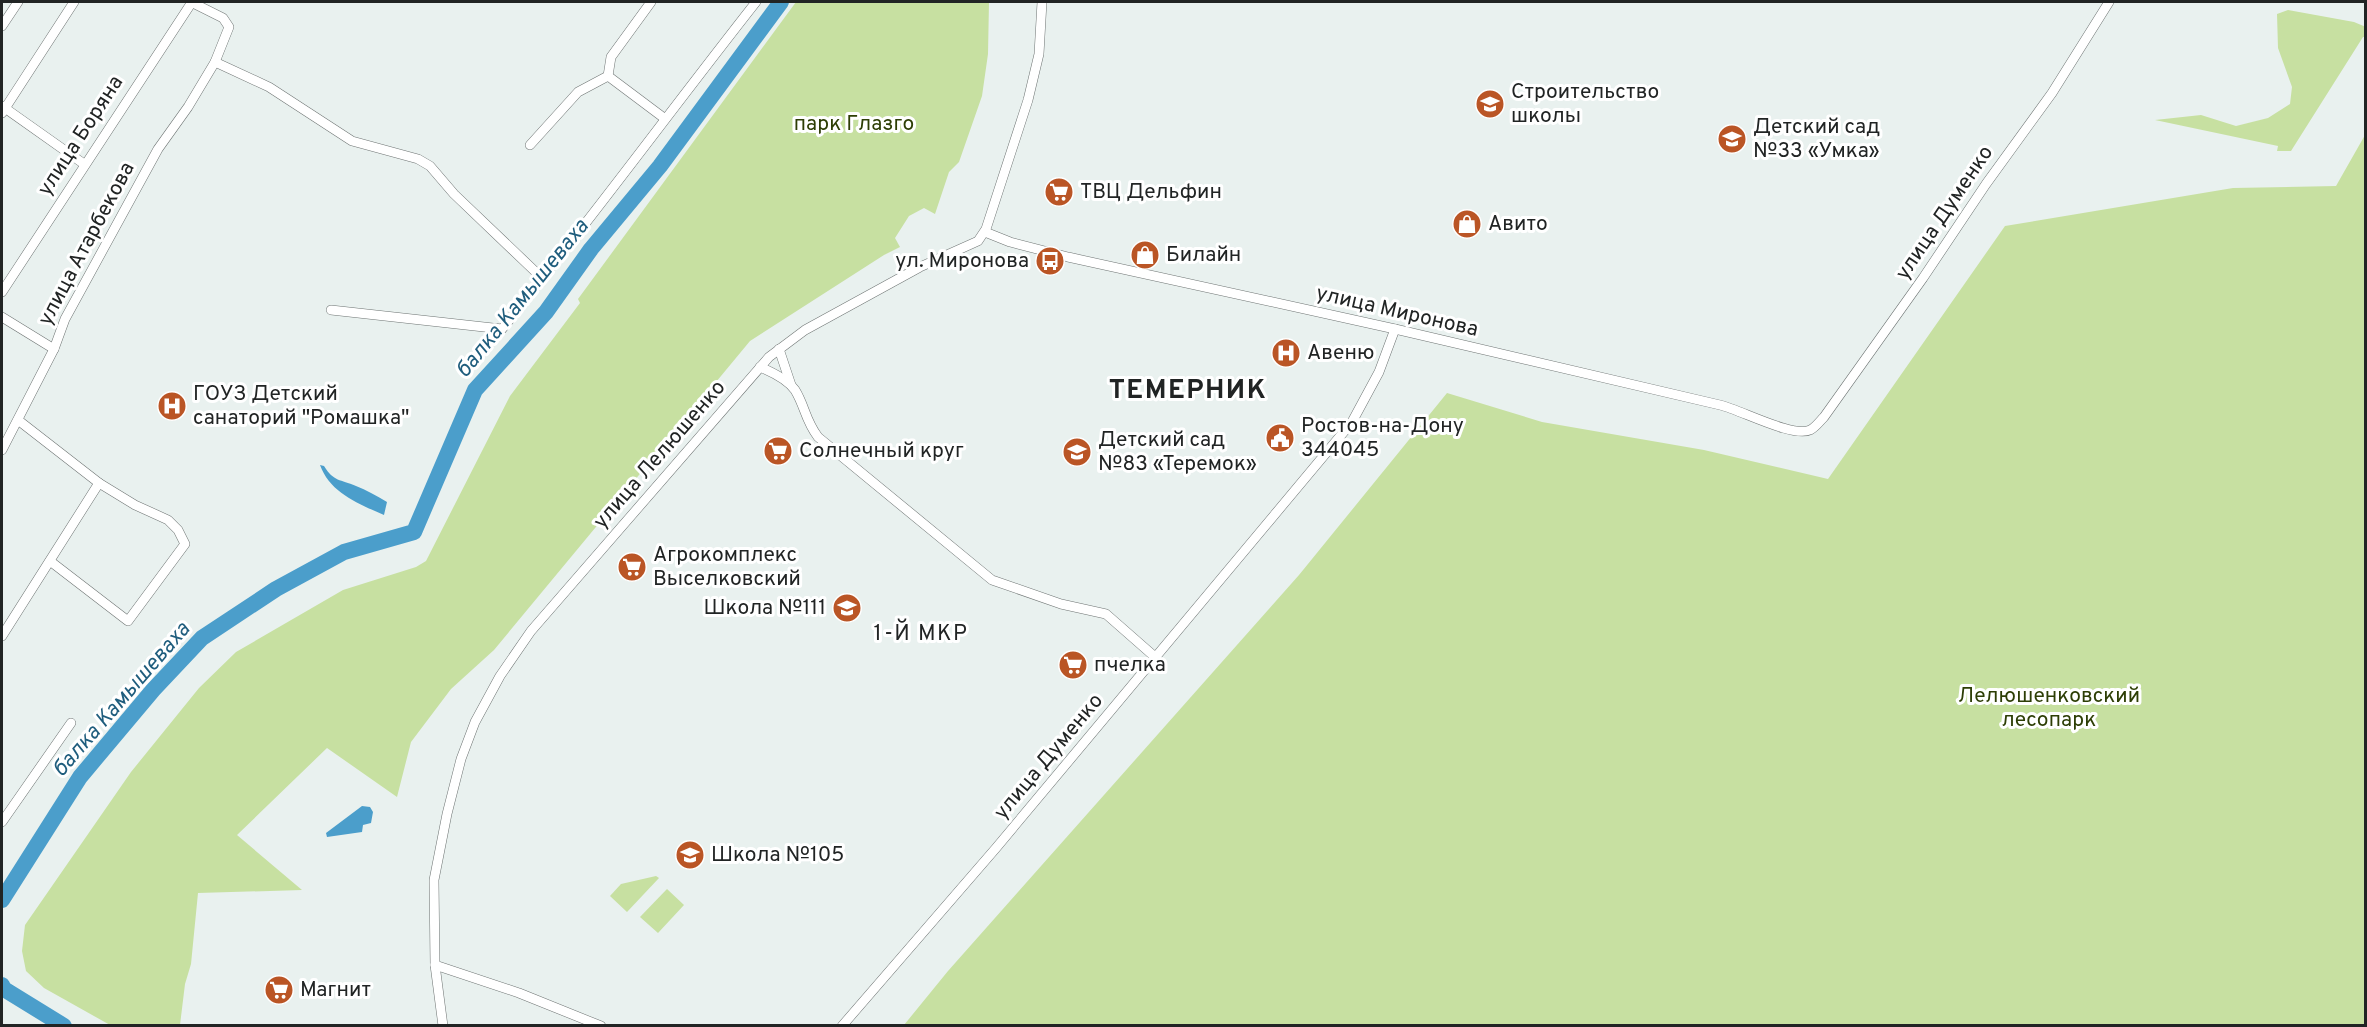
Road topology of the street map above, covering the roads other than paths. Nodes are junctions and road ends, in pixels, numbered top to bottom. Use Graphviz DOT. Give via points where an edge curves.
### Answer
graph roads {
  1 [pos="18,2"];
  2 [pos="74,2"];
  3 [pos="192,2"];
  4 [pos="651,2"];
  5 [pos="756,2"];
  6 [pos="1042,2"];
  7 [pos="2109,2"];
  8 [pos="2,26"];
  9 [pos="215,62"];
  10 [pos="608,76"];
  11 [pos="3,109"];
  12 [pos="664,118"];
  13 [pos="530,145"];
  14 [pos="84,164"];
  15 [pos="985,232"];
  16 [pos="543,279"];
  17 [pos="2,292"];
  18 [pos="331,309"];
  19 [pos="2,317"];
  20 [pos="1395,328"];
  21 [pos="54,349"];
  22 [pos="779,349"];
  23 [pos="760,367"];
  24 [pos="791,385"];
  25 [pos="18,420"];
  26 [pos="1799,433"];
  27 [pos="2,450"];
  28 [pos="99,483"];
  29 [pos="50,561"];
  30 [pos="2,636"];
  31 [pos="1155,657"];
  32 [pos="71,723"];
  33 [pos="2,822"];
  34 [pos="435,965"];
  35 [pos="443,1026"];
  36 [pos="601,1026"];
  37 [pos="842,1026"];
  1 -- 8 [label="street"];
  2 -- 11 [label="street"];
  3 -- 9 [label="street, улица Атарбекова" via="223,18 229,27"];
  3 -- 14 [label="street, улица Боряна"];
  4 -- 10 [label="street" via="611,57"];
  5 -- 12 [label="street"];
  6 -- 15 [label="street" via="1039,54 1028,100"];
  7 -- 26 [label="street, улица Думенко" via="2052,93 1824,417 1812,430"];
  9 -- 16 [label="street" via="269,87 352,141 418,159 430,166"];
  9 -- 21 [label="street, улица Атарбекова" via="158,149 65,319"];
  10 -- 12 [label="street"];
  10 -- 13 [label="street" via="578,92"];
  11 -- 14 [label="street"];
  12 -- 16 [label="street"];
  14 -- 17 [label="street, улица Боряна"];
  15 -- 20 [label="street, улица Миронова" via="1068,257"];
  15 -- 22 [label="street, улица Лелюшенко" via="978,241 884,286"];
  16 -- 18 [label="street" via="502,329"];
  19 -- 21 [label="street"];
  20 -- 26 [label="street, улица Миронова" via="1738,410"];
  20 -- 31 [label="street, улица Думенко" via="1379,372 1352,422"];
  21 -- 25 [label="street, улица Атарбекова"];
  22 -- 23 [label="street, улица Лелюшенко"];
  22 -- 24 [label="street"];
  23 -- 24 [label="street"];
  23 -- 34 [label="street, улица Лелюшенко" via="531,631 475,722 461,759 434,880"];
  24 -- 31 [label="street" via="818,437 992,580 1061,604 1106,614"];
  25 -- 27 [label="street, улица Атарбекова"];
  25 -- 28 [label="street"];
  28 -- 29 [label="street"];
  28 -- 29 [label="street" via="168,520 185,544 128,621"];
  29 -- 30 [label="street"];
  31 -- 37 [label="street, улица Думенко"];
  32 -- 33 [label="street"];
  34 -- 35 [label="street, улица Лелюшенко"];
  34 -- 36 [label="street"];
}
